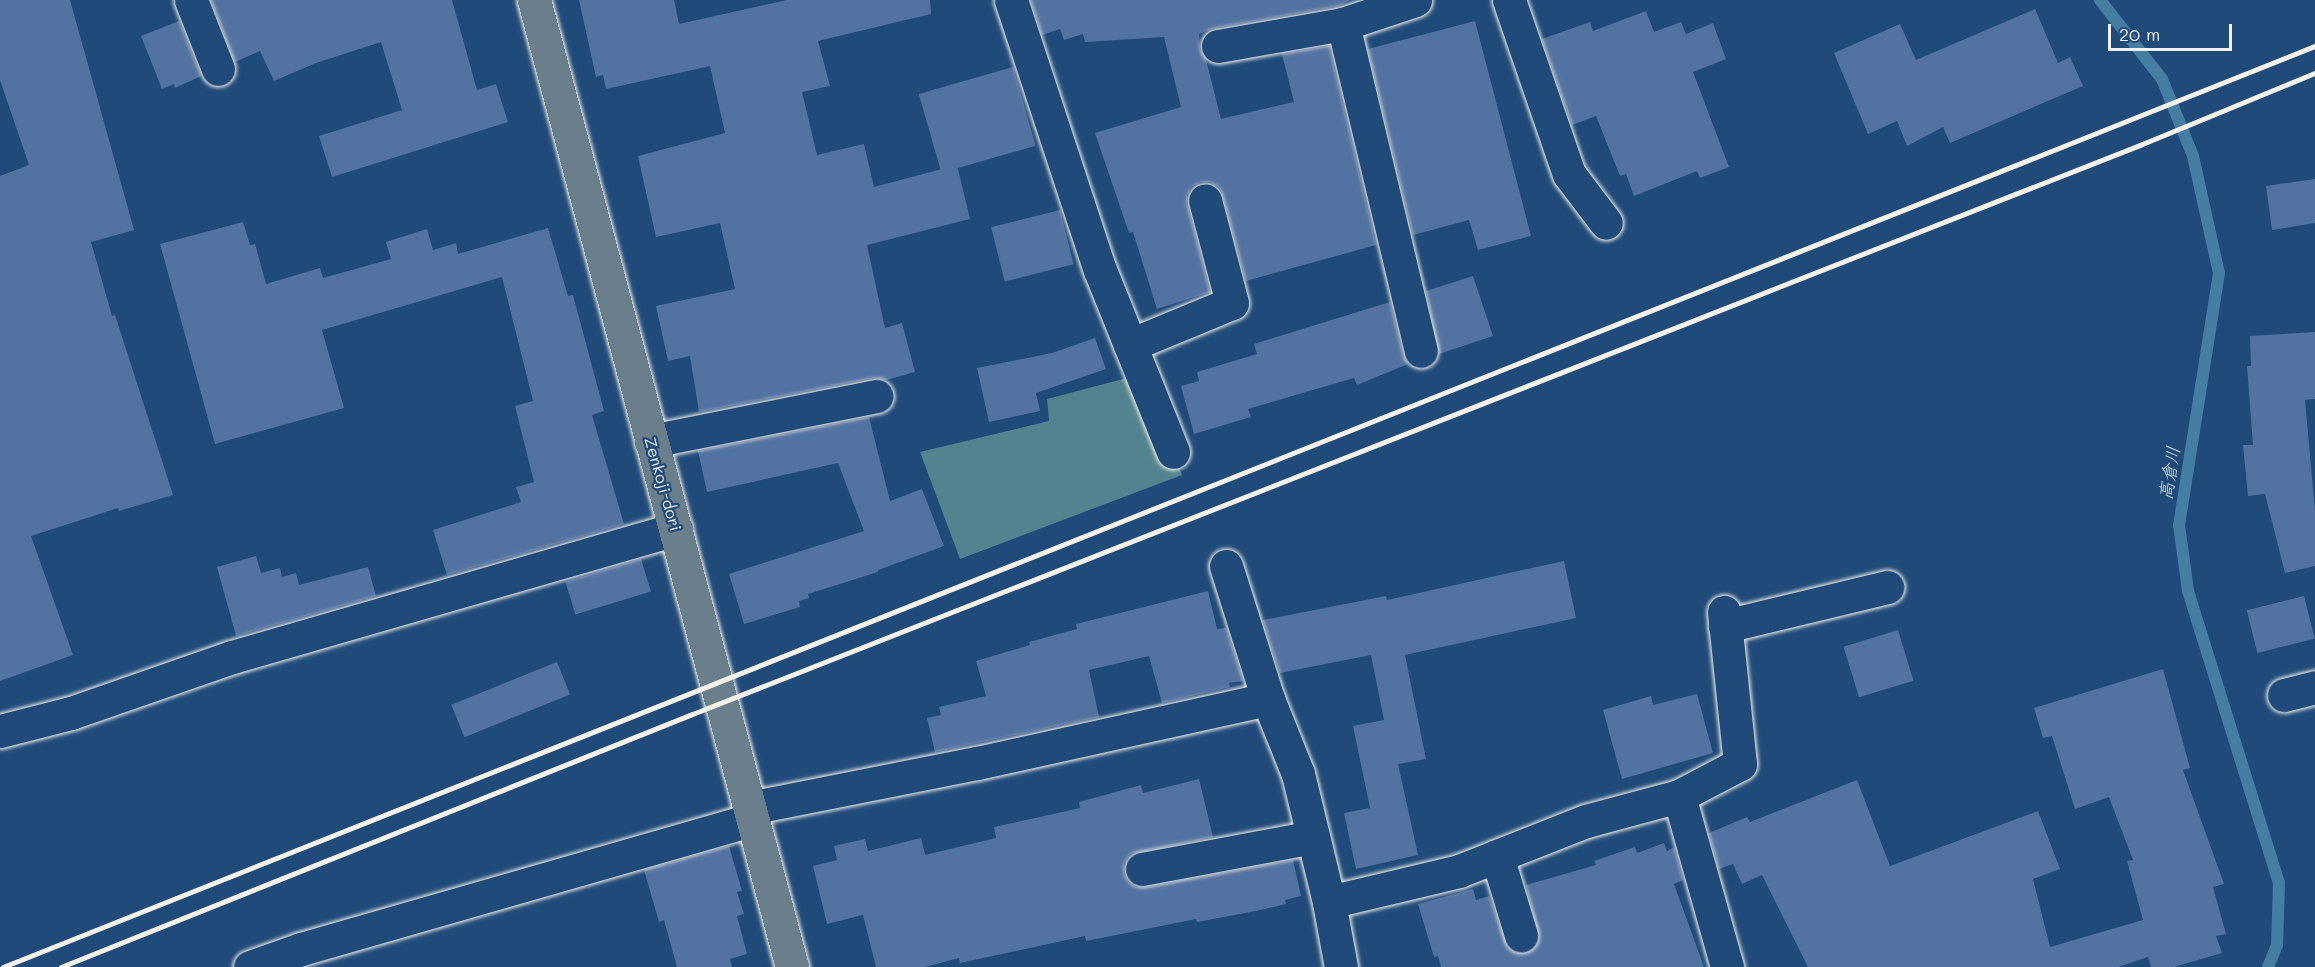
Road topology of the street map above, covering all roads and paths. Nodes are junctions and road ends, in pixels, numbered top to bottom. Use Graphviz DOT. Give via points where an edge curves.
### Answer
graph roads {
  1 [pos="191,0"];
  2 [pos="534,0"];
  3 [pos="1011,0"];
  4 [pos="1509,0"];
  5 [pos="1401,2"];
  6 [pos="1343,24"];
  7 [pos="1218,46"];
  8 [pos="218,69"];
  9 [pos="1205,200"];
  10 [pos="1606,223"];
  11 [pos="1130,345"];
  12 [pos="1422,351"];
  13 [pos="877,396"];
  14 [pos="651,441"];
  15 [pos="1173,452"];
  16 [pos="676,529"];
  17 [pos="1226,566"];
  18 [pos="1887,587"];
  19 [pos="2315,687"];
  20 [pos="2284,695"];
  21 [pos="1268,699"];
  22 [pos="0,731"];
  23 [pos="1679,796"];
  24 [pos="750,814"];
  25 [pos="1313,837"];
  26 [pos="1497,856"];
  27 [pos="1142,869"];
  28 [pos="1329,902"];
  29 [pos="1521,935"];
  30 [pos="250,967"];
  31 [pos="792,967"];
  32 [pos="1341,967"];
  33 [pos="1726,967"];
  1 -- 8 [label="street"];
  2 -- 14 [label="main road, Zenkoji-dori"];
  3 -- 11 [label="street" via="1100,270"];
  4 -- 10 [label="street" via="1569,174"];
  5 -- 6 [label="street"];
  6 -- 7 [label="street"];
  6 -- 12 [label="street"];
  9 -- 11 [label="street" via="1232,303"];
  11 -- 15 [label="street"];
  13 -- 14 [label="street"];
  14 -- 16 [label="main road, Zenkoji-dori"];
  16 -- 22 [label="street" via="232,657 71,713"];
  16 -- 24 [label="main road, Zenkoji-dori"];
  17 -- 21 [label="street"];
  18 -- 23 [label="street" via="1725,619 1740,764"];
  19 -- 20 [label="street"];
  21 -- 24 [label="street"];
  21 -- 25 [label="street" via="1298,774"];
  23 -- 26 [label="street" via="1586,821"];
  23 -- 33 [label="street"];
  24 -- 30 [label="street"];
  24 -- 31 [label="main road, Zenkoji-dori"];
  25 -- 27 [label="street"];
  25 -- 28 [label="street"];
  26 -- 28 [label="street" via="1459,871"];
  26 -- 29 [label="street"];
  28 -- 32 [label="street"];
}
